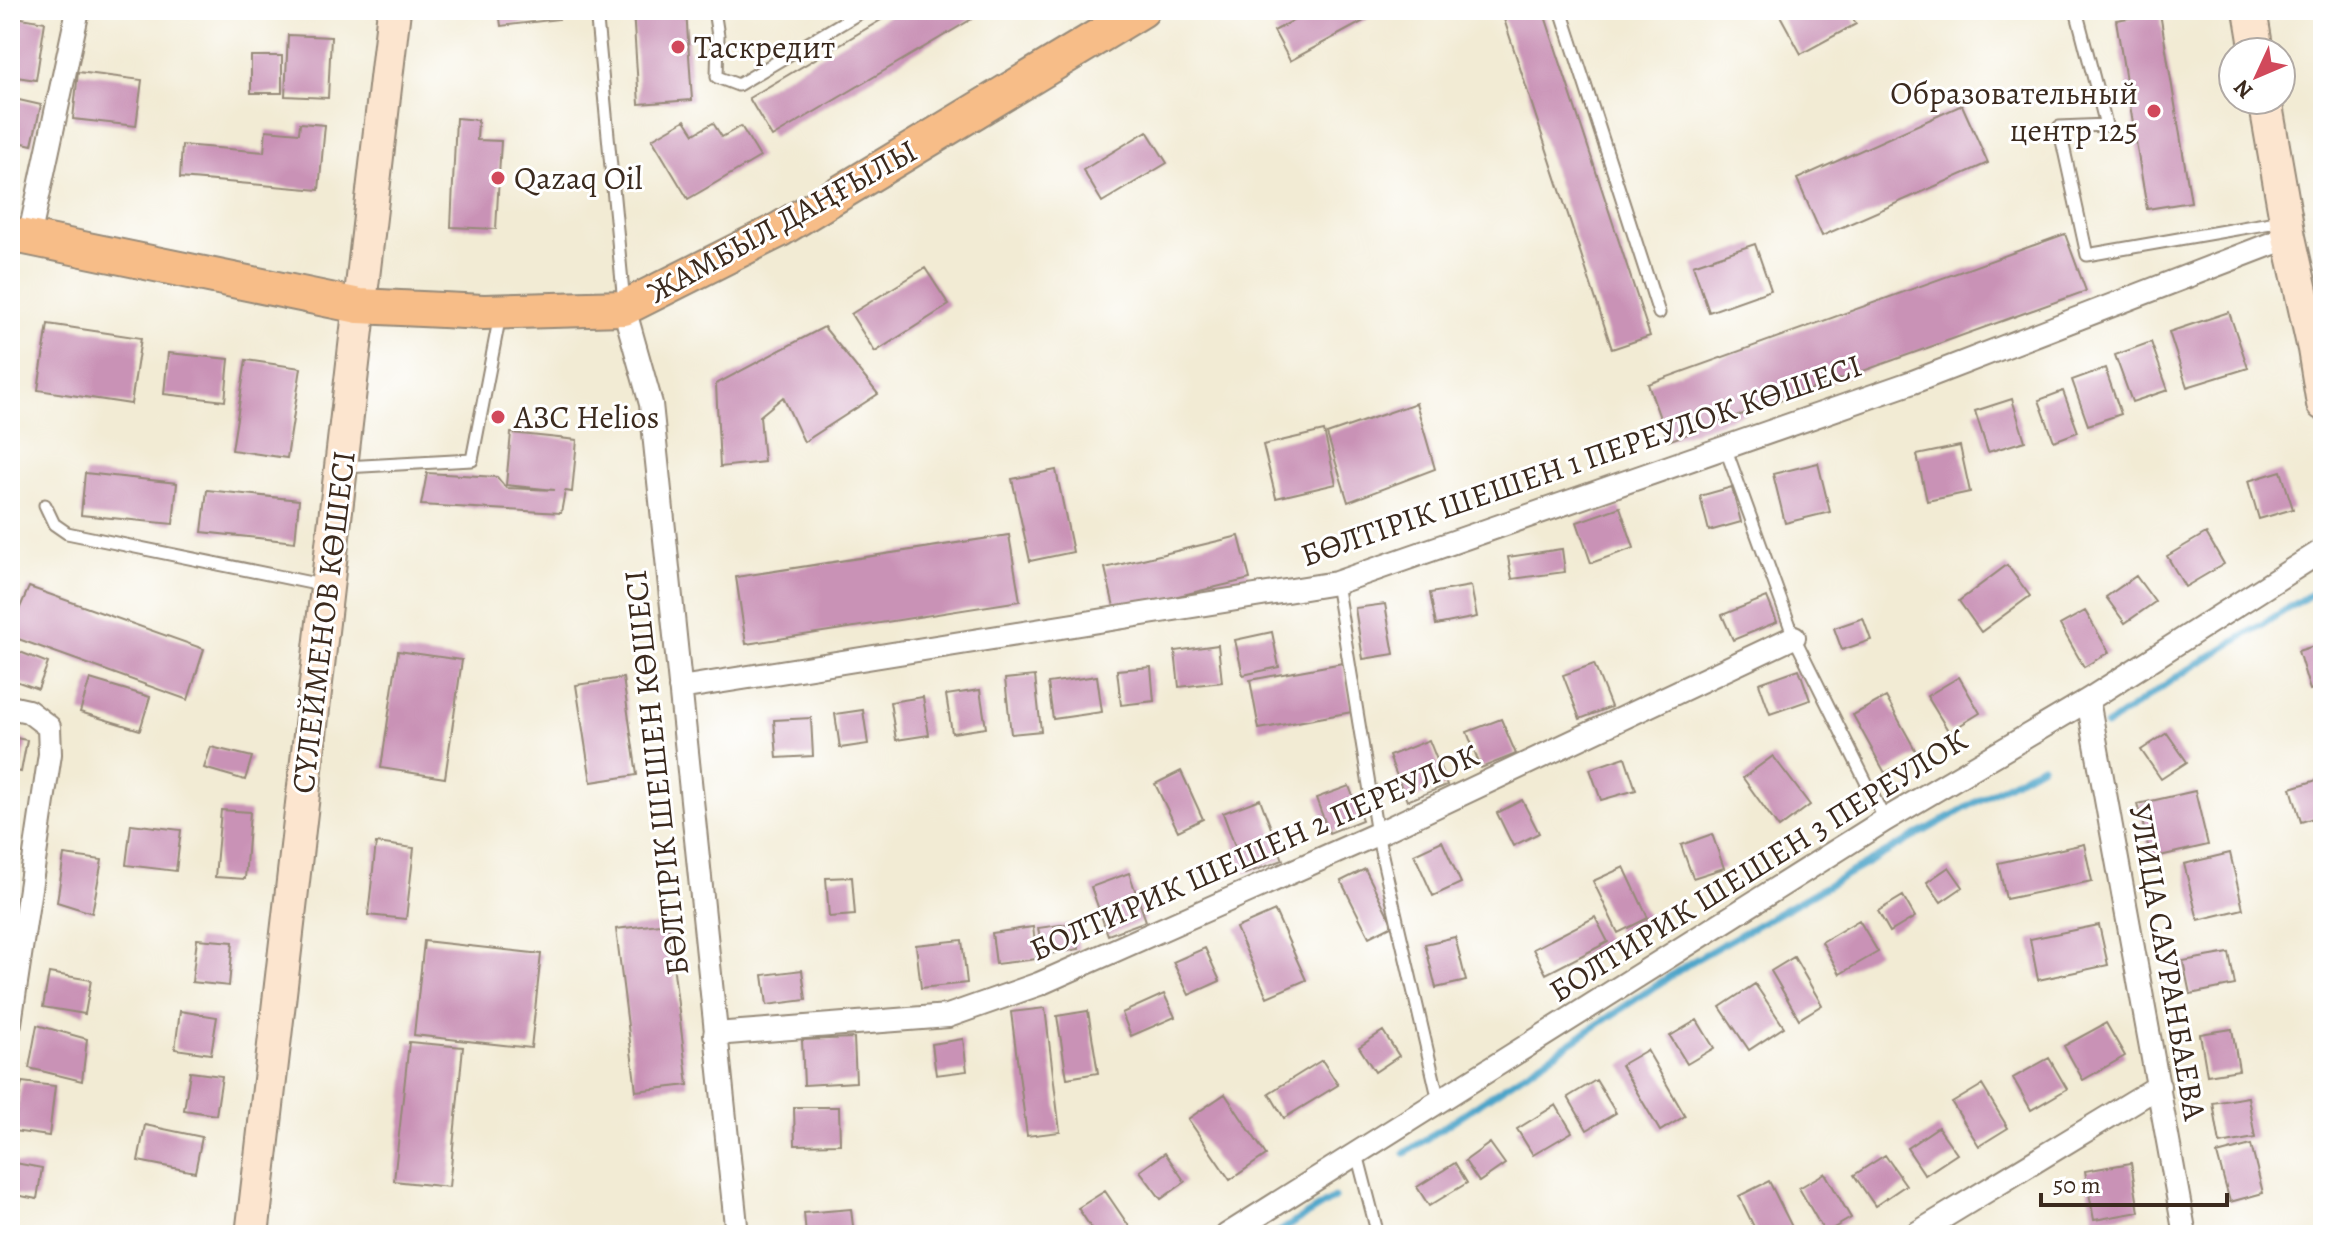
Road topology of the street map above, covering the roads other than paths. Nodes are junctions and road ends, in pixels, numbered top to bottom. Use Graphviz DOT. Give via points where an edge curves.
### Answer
graph roads {
  1 [pos="78,10"];
  2 [pos="394,10"];
  3 [pos="596,10"];
  4 [pos="714,10"];
  5 [pos="864,10"];
  6 [pos="1142,10"];
  7 [pos="1561,10"];
  8 [pos="2076,10"];
  9 [pos="2250,10"];
  10 [pos="2254,36"];
  11 [pos="2268,116"];
  12 [pos="2287,229"];
  13 [pos="19,236"];
  14 [pos="359,306"];
  15 [pos="624,308"];
  16 [pos="501,311"];
  17 [pos="1659,313"];
  18 [pos="2323,404"];
  19 [pos="1725,447"];
  20 [pos="341,467"];
  21 [pos="45,505"];
  22 [pos="2323,550"];
  23 [pos="1336,583"];
  24 [pos="327,586"];
  25 [pos="1794,637"];
  26 [pos="680,688"];
  27 [pos="2088,700"];
  28 [pos="10,707"];
  29 [pos="1885,820"];
  30 [pos="1377,834"];
  31 [pos="10,1023"];
  32 [pos="715,1034"];
  33 [pos="2159,1086"];
  34 [pos="1440,1102"];
  35 [pos="1357,1154"];
  36 [pos="252,1235"];
  37 [pos="737,1235"];
  38 [pos="1227,1235"];
  39 [pos="1378,1235"];
  40 [pos="1914,1235"];
  41 [pos="2185,1235"];
  1 -- 13 [label="street"];
  2 -- 14 [label="main road, СҮЛЕЙМЕНОВ КӨШЕСІ"];
  3 -- 15 [label="lane"];
  4 -- 5 [label="lane" via="717,77 738,85"];
  6 -- 15 [label="main road, ЖАМБЫЛ ДАҢҒЫЛЫ" via="779,230"];
  7 -- 17 [label="lane"];
  8 -- 12 [label="lane" via="2106,125 2059,127 2087,255"];
  9 -- 10 [label="main road"];
  11 -- 12 [label="main road"];
  12 -- 18 [label="main road"];
  12 -- 19 [label="street, БӨЛТІРІК ШЕШЕН 1 ПЕРЕУЛОК КӨШЕСІ" via="1913,382"];
  13 -- 14 [label="main road, ЖАМБЫЛ ДАҢҒЫЛЫ"];
  14 -- 16 [label="main road, ЖАМБЫЛ ДАҢҒЫЛЫ"];
  14 -- 20 [label="main road, СҮЛЕЙМЕНОВ КӨШЕСІ"];
  15 -- 16 [label="main road, ЖАМБЫЛ ДАҢҒЫЛЫ"];
  15 -- 26 [label="street, БӨЛТІРІК ШЕШЕН КӨШЕСІ" via="651,404"];
  16 -- 20 [label="lane" via="472,460"];
  19 -- 23 [label="street, БӨЛТІРІК ШЕШЕН 1 ПЕРЕУЛОК КӨШЕСІ"];
  19 -- 25 [label="lane"];
  20 -- 24 [label="main road, СҮЛЕЙМЕНОВ КӨШЕСІ"];
  21 -- 24 [label="lane" via="54,524 67,533"];
  22 -- 27 [label="street, БОЛТИРИК ШЕШЕН 3 ПЕРЕУЛОК"];
  23 -- 26 [label="street, БӨЛТІРІК ШЕШЕН 1 ПЕРЕУЛОК КӨШЕСІ"];
  23 -- 30 [label="lane"];
  24 -- 36 [label="main road, СҮЛЕЙМЕНОВ КӨШЕСІ"];
  25 -- 29 [label="lane"];
  25 -- 30 [label="street, БОЛТИРИК ШЕШЕН 2 ПЕРЕУЛОК"];
  26 -- 32 [label="street, БӨЛТІРІК ШЕШЕН КӨШЕСІ"];
  27 -- 29 [label="street, БОЛТИРИК ШЕШЕН 3 ПЕРЕУЛОК"];
  27 -- 33 [label="street, УЛИЦА САУРАНБАЕВА"];
  28 -- 31 [label="street" via="28,711 49,727 50,754"];
  29 -- 34 [label="street, БОЛТИРИК ШЕШЕН 3 ПЕРЕУЛОК"];
  30 -- 32 [label="street, БОЛТИРИК ШЕШЕН 2 ПЕРЕУЛОК" via="1039,984 948,1016"];
  30 -- 34 [label="lane"];
  32 -- 37 [label="street, БӨЛТІРІК ШЕШЕН КӨШЕСІ"];
  33 -- 40 [label="street"];
  33 -- 41 [label="street, УЛИЦА САУРАНБАЕВА"];
  34 -- 35 [label="street, БОЛТИРИК ШЕШЕН 3 ПЕРЕУЛОК"];
  35 -- 38 [label="street, БОЛТИРИК ШЕШЕН 3 ПЕРЕУЛОК"];
  35 -- 39 [label="lane"];
}
